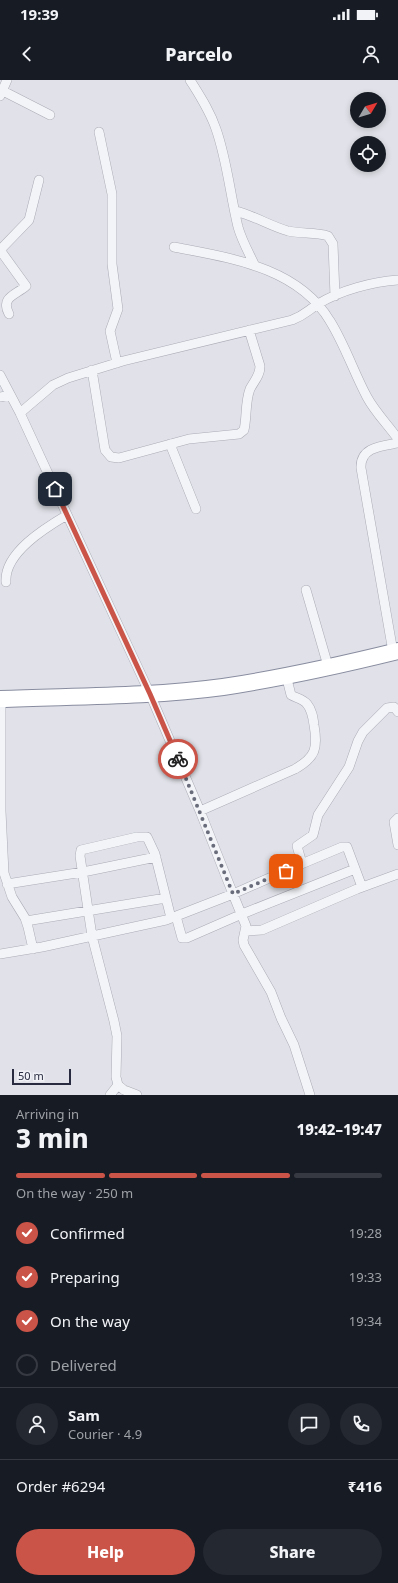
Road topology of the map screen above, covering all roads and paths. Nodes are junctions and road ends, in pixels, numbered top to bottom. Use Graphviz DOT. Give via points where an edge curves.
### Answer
graph roads {
  1 [pos="7,80"];
  2 [pos="190,80"];
  3 [pos="1,94"];
  4 [pos="50,115"];
  5 [pos="99,132"];
  6 [pos="39,180"];
  7 [pos="235,211"];
  8 [pos="174,247"];
  9 [pos="0,250"];
  10 [pos="255,266"];
  11 [pos="398,280"];
  12 [pos="335,296"];
  13 [pos="317,304"];
  14 [pos="9,314"];
  15 [pos="249,330"];
  16 [pos="117,363"];
  17 [pos="92,370"];
  18 [pos="0,375"];
  19 [pos="10,394"];
  20 [pos="0,397"];
  21 [pos="20,413"];
  22 [pos="398,439"];
  23 [pos="398,443"];
  24 [pos="170,444"];
  25 [pos="196,509"];
  26 [pos="67,515"];
  27 [pos="6,582"];
  28 [pos="306,590"];
  29 [pos="395,651"];
  30 [pos="328,666"];
  31 [pos="286,675"];
  32 [pos="150,694"];
  33 [pos="0,699"];
  34 [pos="398,712"];
  35 [pos="200,812"];
  36 [pos="398,818"];
  37 [pos="398,845"];
  38 [pos="156,857"];
  39 [pos="299,865"];
  40 [pos="356,869"];
  41 [pos="83,872"];
  42 [pos="398,874"];
  43 [pos="7,884"];
  44 [pos="362,887"];
  45 [pos="233,894"];
  46 [pos="166,898"];
  47 [pos="88,912"];
  48 [pos="242,914"];
  49 [pos="174,917"];
  50 [pos="26,922"];
  51 [pos="246,931"];
  52 [pos="92,936"];
  53 [pos="33,948"];
  54 [pos="0,954"];
  55 [pos="118,1085"];
  56 [pos="110,1095"];
  57 [pos="137,1095"];
  58 [pos="310,1095"];
  1 -- 3 [label="street"];
  2 -- 7 [label="street" via="216,129"];
  3 -- 4 [label="street"];
  5 -- 16 [label="street" via="112,194 112,264 118,309 110,331"];
  6 -- 9 [label="street" via="29,220"];
  7 -- 10 [label="street" via="243,241"];
  7 -- 12 [label="street" via="290,232 328,236 333,244"];
  8 -- 10 [label="street" via="236,259"];
  9 -- 14 [label="street" via="26,286 7,300"];
  10 -- 13 [label="street" via="293,284"];
  11 -- 12 [label="street" via="369,285"];
  12 -- 13 [label="street"];
  13 -- 15 [label="street" via="302,316"];
  13 -- 22 [label="street" via="330,321 367,398"];
  15 -- 16 [label="street"];
  15 -- 24 [label="street" via="260,372 248,396 244,430 231,436 189,439"];
  16 -- 17 [label="street"];
  17 -- 21 [label="street" via="53,385"];
  17 -- 24 [label="street" via="107,454 119,458"];
  18 -- 19 [label="street"];
  19 -- 20 [label="street"];
  19 -- 21 [label="street"];
  21 -- 26 [label="street"];
  23 -- 29 [label="street" via="369,451 360,460"];
  24 -- 25 [label="street"];
  26 -- 27 [label="street" via="47,527 20,551 8,569"];
  26 -- 32 [label="street"];
  28 -- 30 [label="street"];
  29 -- 30 [label="highway"];
  30 -- 31 [label="highway"];
  31 -- 32 [label="highway" via="223,687"];
  31 -- 35 [label="street" via="291,695 305,702 312,713 316,738 316,748 312,756 295,768"];
  32 -- 33 [label="highway"];
  32 -- 35 [label="street"];
  33 -- 43 [label="street" via="1,811 4,873"];
  34 -- 39 [label="street" via="394,707 387,708 363,732 349,767 318,815 313,835 297,846 301,860"];
  35 -- 45 [label="street"];
  36 -- 37 [label="street" via="394,822"];
  38 -- 41 [label="street"];
  38 -- 41 [label="street" via="147,837 138,837 81,850"];
  38 -- 46 [label="street"];
  39 -- 40 [label="street" via="345,847"];
  39 -- 45 [label="street"];
  40 -- 44 [label="street"];
  40 -- 48 [label="street"];
  41 -- 43 [label="street"];
  41 -- 47 [label="street"];
  42 -- 44 [label="street"];
  43 -- 50 [label="street"];
  44 -- 51 [label="street" via="262,930"];
  45 -- 48 [label="street"];
  45 -- 49 [label="street"];
  46 -- 47 [label="street"];
  46 -- 49 [label="street"];
  47 -- 50 [label="street"];
  47 -- 52 [label="street"];
  48 -- 49 [label="street" via="184,939"];
  48 -- 51 [label="street"];
  49 -- 52 [label="street"];
  50 -- 53 [label="street"];
  51 -- 58 [label="street" via="244,945 268,986 294,1045"];
  52 -- 53 [label="street"];
  52 -- 55 [label="street" via="117,1036"];
  53 -- 54 [label="street"];
  55 -- 56 [label="street"];
  55 -- 57 [label="street"];
}
